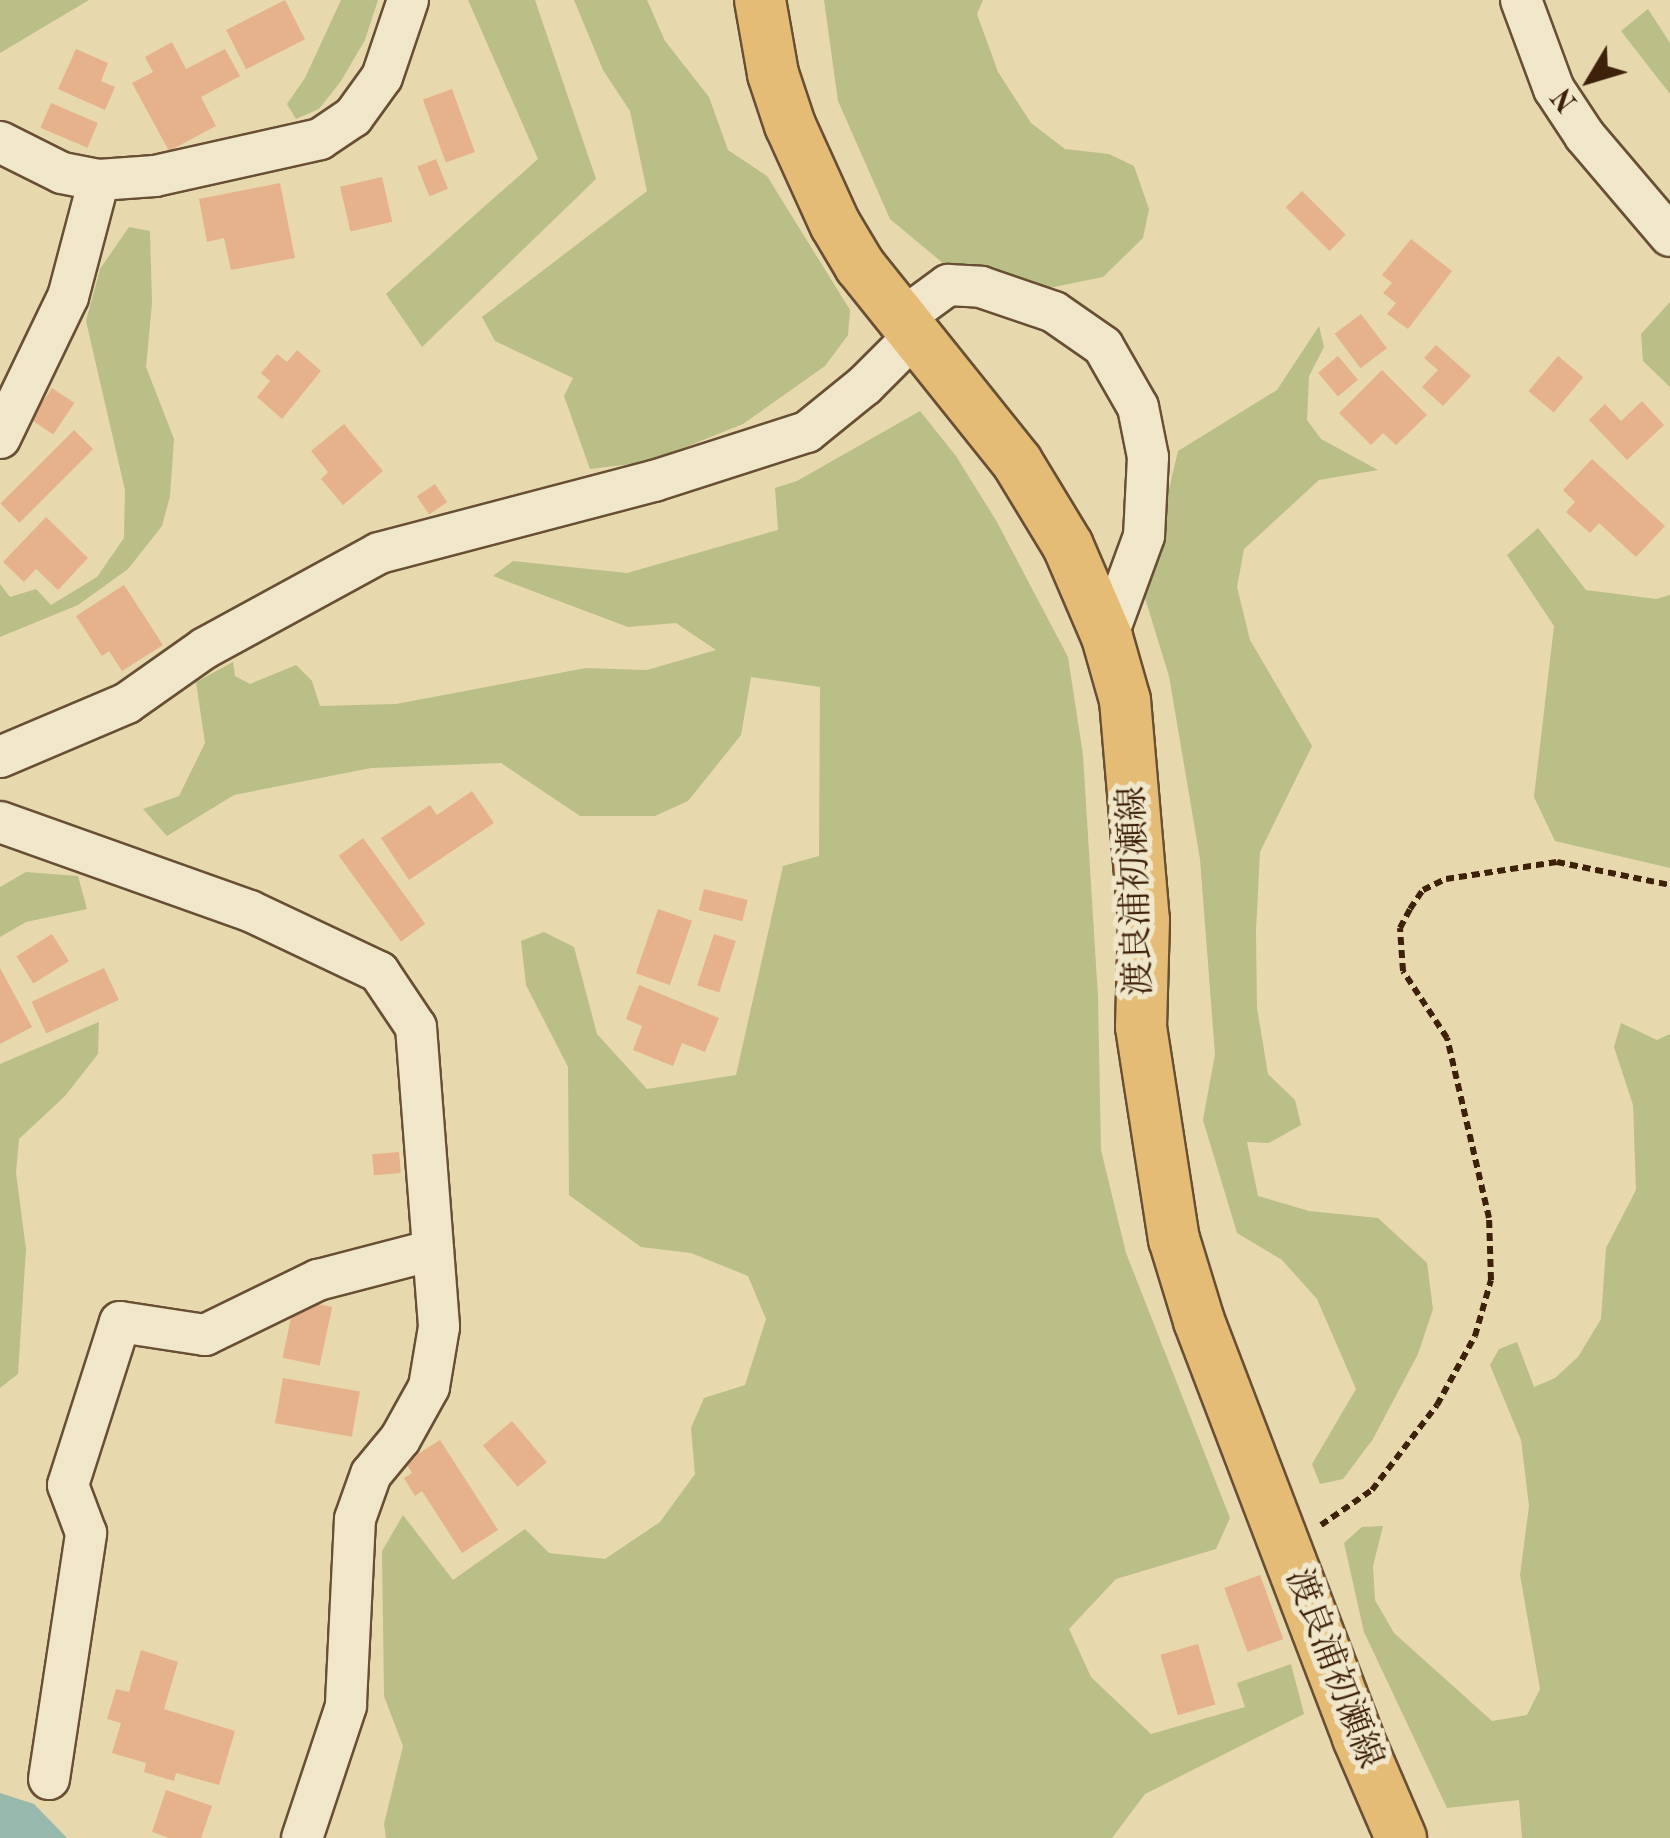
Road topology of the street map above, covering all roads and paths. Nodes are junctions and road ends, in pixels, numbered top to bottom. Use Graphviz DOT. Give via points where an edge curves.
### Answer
graph roads {
  1 [pos="408,0"];
  2 [pos="760,0"];
  3 [pos="1521,0"];
  4 [pos="0,142"];
  5 [pos="100,180"];
  6 [pos="1670,236"];
  7 [pos="909,326"];
  8 [pos="0,438"];
  9 [pos="1107,637"];
  10 [pos="0,757"];
  11 [pos="0,822"];
  12 [pos="1670,885"];
  13 [pos="433,1250"];
  14 [pos="1287,1546"];
  15 [pos="49,1779"];
  16 [pos="302,1838"];
  17 [pos="1400,1838"];
  1 -- 5 [label="street" via="382,77 353,117 320,139 156,176"];
  2 -- 7 [label="main road, 渡良浦初瀬線" via="773,74 816,182 860,266"];
  3 -- 6 [label="street" via="1554,89 1584,136"];
  4 -- 5 [label="street" via="62,173"];
  5 -- 8 [label="street" via="68,297"];
  7 -- 9 [label="main road, 渡良浦初瀬線" via="1017,462 1068,546"];
  7 -- 9 [label="street" via="948,286 981,287 1054,312 1103,346 1138,406 1148,457 1144,536"];
  7 -- 10 [label="street" via="865,385 807,432 654,481 379,553 253,619 127,702"];
  9 -- 14 [label="main road, 渡良浦初瀬線" via="1126,700 1144,920 1141,1026 1174,1239"];
  11 -- 13 [label="street" via="250,911 379,972 416,1027"];
  12 -- 14 [label="path" via="1557,862 1446,879 1423,890 1410,909 1400,928 1403,971 1447,1038 1489,1218 1491,1280 1475,1336 1437,1405 1372,1490"];
  13 -- 15 [label="street" via="318,1280 205,1335 120,1322 68,1485 86,1532"];
  13 -- 16 [label="street" via="439,1327 430,1388 370,1474 355,1519 346,1706"];
  14 -- 17 [label="main road, 渡良浦初瀬線"];
}
